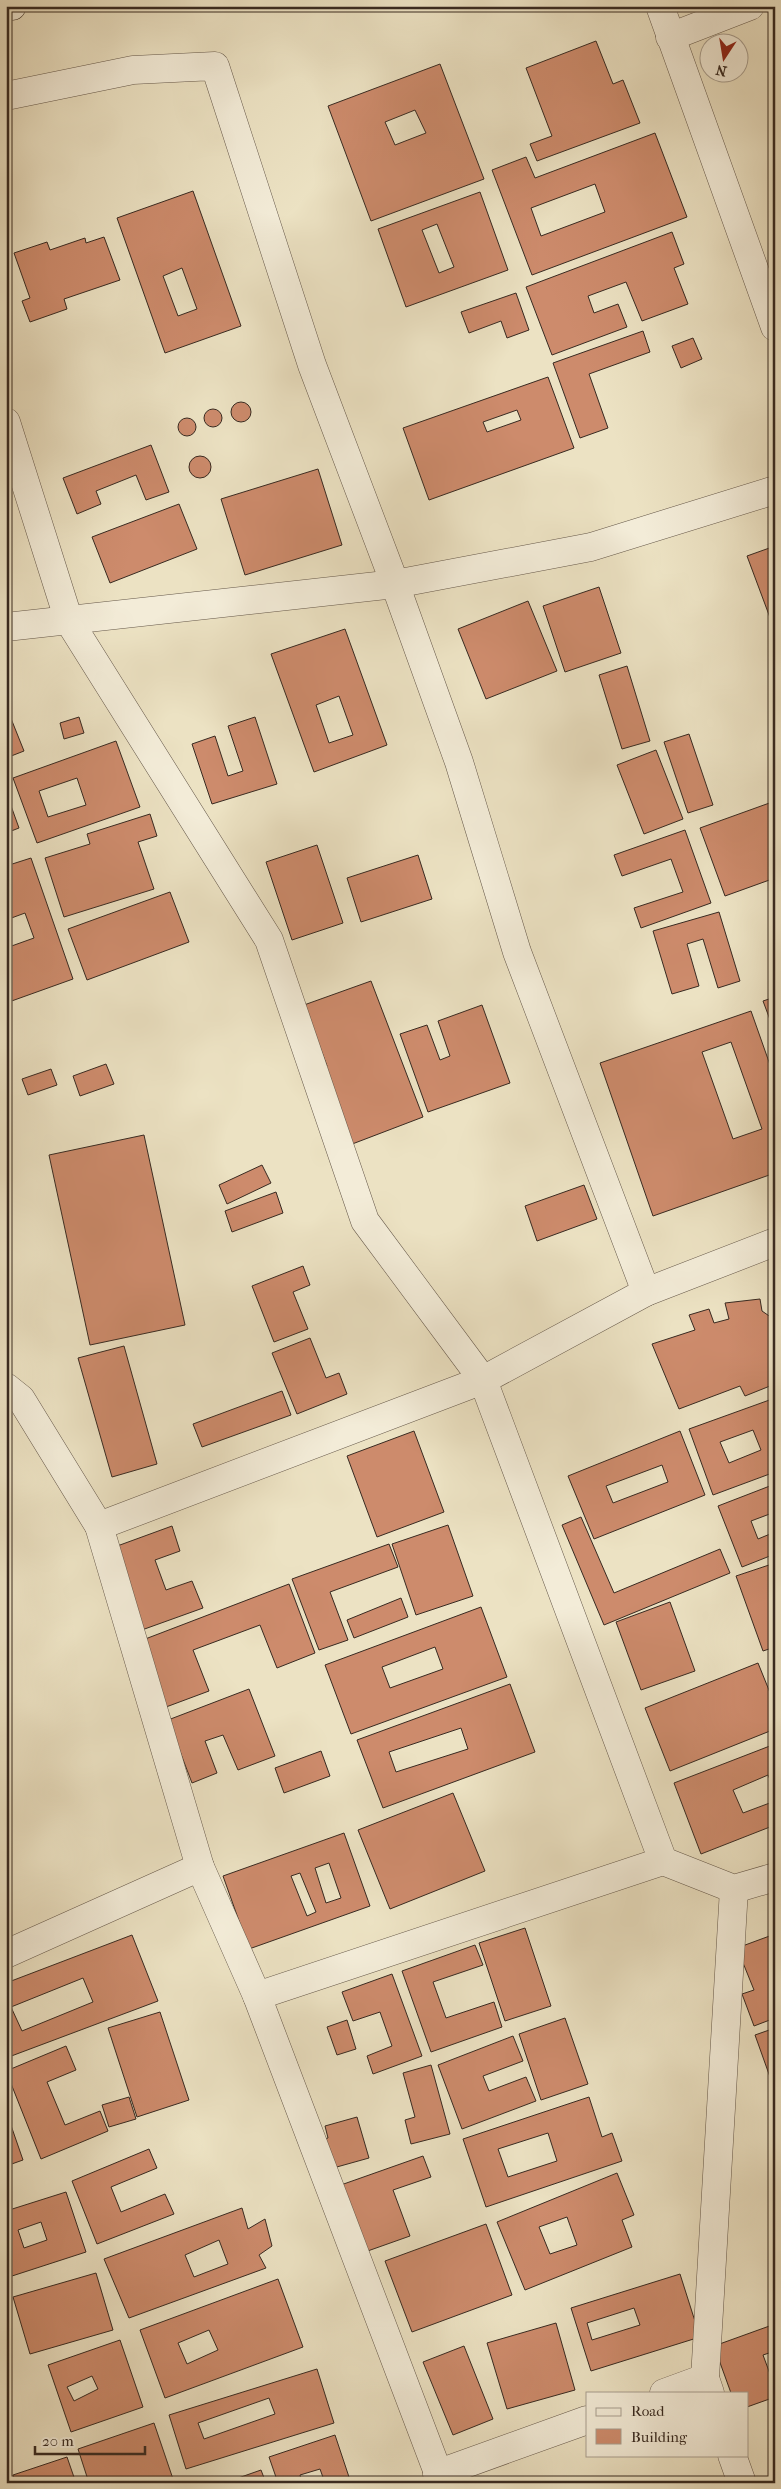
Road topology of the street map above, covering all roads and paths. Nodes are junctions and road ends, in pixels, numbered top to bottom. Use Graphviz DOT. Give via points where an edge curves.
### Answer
graph roads {
  1 [pos="12,6"];
  2 [pos="660,6"];
  3 [pos="750,6"];
  4 [pos="6,7"];
  5 [pos="670,38"];
  6 [pos="6,96"];
  7 [pos="775,327"];
  8 [pos="6,422"];
  9 [pos="775,490"];
  10 [pos="395,584"];
  11 [pos="69,621"];
  12 [pos="6,627"];
  13 [pos="775,1242"];
  14 [pos="646,1292"];
  15 [pos="483,1380"];
  16 [pos="6,1386"];
  17 [pos="99,1526"];
  18 [pos="663,1861"];
  19 [pos="200,1867"];
  20 [pos="775,1877"];
  21 [pos="734,1889"];
  22 [pos="6,1954"];
  23 [pos="257,1996"];
  24 [pos="707,2386"];
  25 [pos="670,2392"];
  26 [pos="586,2420"];
  27 [pos="732,2456"];
  28 [pos="439,2478"];
  29 [pos="742,2483"];
  1 -- 4 [label="street"];
  2 -- 5 [label="street"];
  3 -- 5 [label="street"];
  5 -- 7 [label="street"];
  6 -- 10 [label="street" via="133,70 215,66 312,365"];
  8 -- 11 [label="street"];
  9 -- 10 [label="street" via="591,547"];
  10 -- 11 [label="street"];
  10 -- 14 [label="street" via="459,762 517,952"];
  11 -- 12 [label="street"];
  11 -- 15 [label="street" via="269,940 365,1221"];
  13 -- 14 [label="street"];
  14 -- 15 [label="street"];
  15 -- 17 [label="street"];
  15 -- 18 [label="street"];
  16 -- 17 [label="street" via="21,1399"];
  17 -- 19 [label="street"];
  18 -- 21 [label="street"];
  18 -- 23 [label="street"];
  19 -- 22 [label="street"];
  19 -- 23 [label="street"];
  20 -- 21 [label="street"];
  21 -- 24 [label="street"];
  23 -- 28 [label="street"];
  24 -- 25 [label="street"];
  26 -- 28 [label="street"];
  27 -- 29 [label="street"];
}
